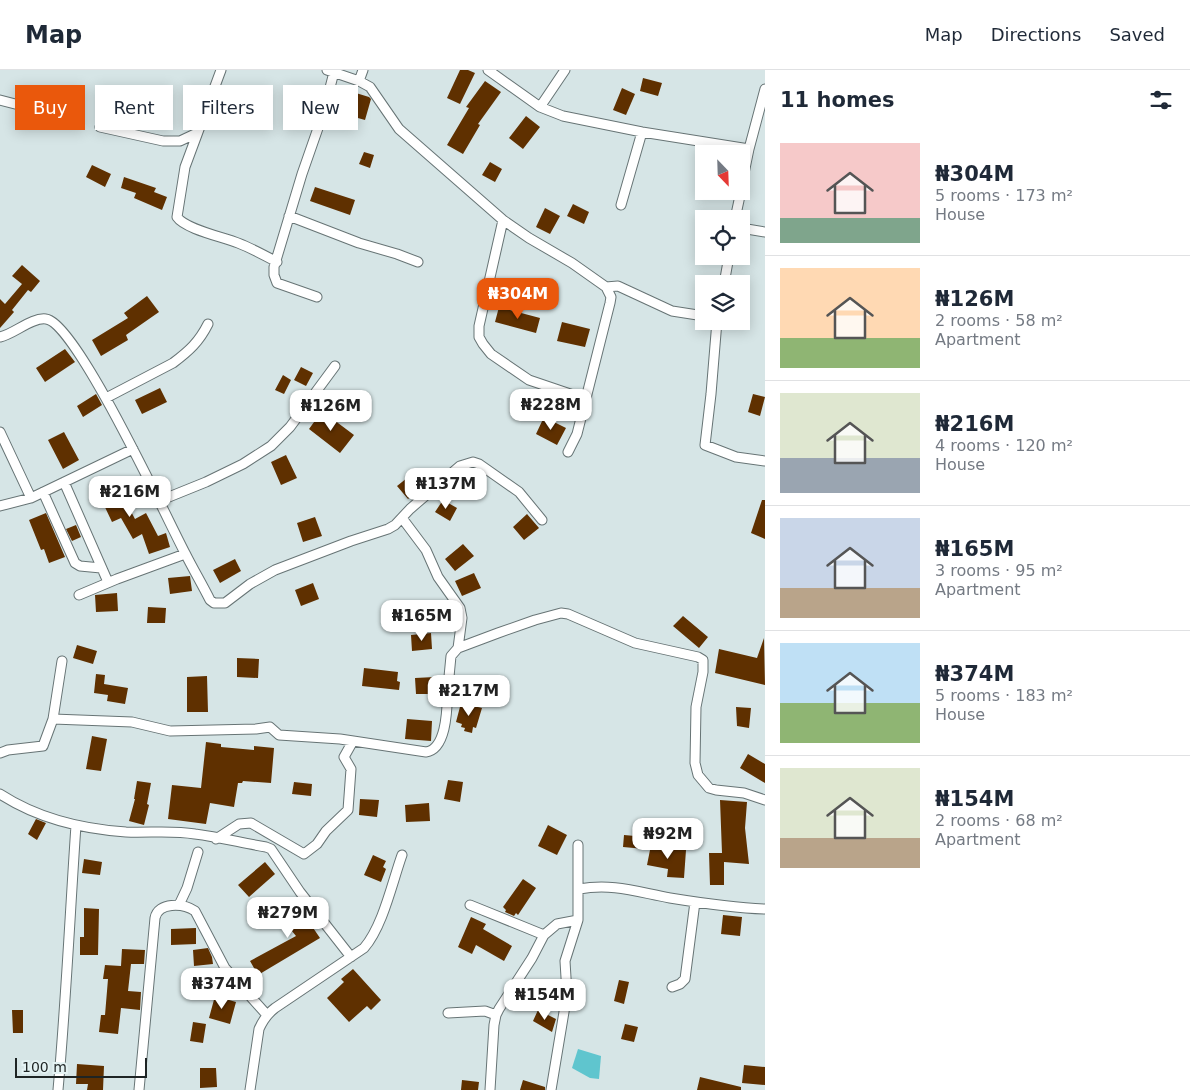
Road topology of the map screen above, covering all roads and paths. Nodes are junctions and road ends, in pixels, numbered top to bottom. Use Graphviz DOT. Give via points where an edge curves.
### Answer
graph roads {
  1 [pos="222,70"];
  2 [pos="363,70"];
  3 [pos="488,70"];
  4 [pos="565,70"];
  5 [pos="330,71"];
  6 [pos="359,81"];
  7 [pos="765,89"];
  8 [pos="0,100"];
  9 [pos="15,104"];
  10 [pos="540,106"];
  11 [pos="114,130"];
  12 [pos="642,132"];
  13 [pos="197,133"];
  14 [pos="724,145"];
  15 [pos="750,145"];
  16 [pos="621,205"];
  17 [pos="289,216"];
  18 [pos="502,220"];
  19 [pos="750,230"];
  20 [pos="765,232"];
  21 [pos="277,262"];
  22 [pos="418,262"];
  23 [pos="606,286"];
  24 [pos="318,297"];
  25 [pos="695,315"];
  26 [pos="208,324"];
  27 [pos="716,330"];
  28 [pos="0,337"];
  29 [pos="335,366"];
  30 [pos="106,398"];
  31 [pos="585,399"];
  32 [pos="0,432"];
  33 [pos="134,449"];
  34 [pos="568,452"];
  35 [pos="765,462"];
  36 [pos="64,482"];
  37 [pos="43,492"];
  38 [pos="31,498"];
  39 [pos="159,501"];
  40 [pos="0,506"];
  41 [pos="402,518"];
  42 [pos="542,520"];
  43 [pos="185,554"];
  44 [pos="101,568"];
  45 [pos="108,582"];
  46 [pos="79,595"];
  47 [pos="458,648"];
  48 [pos="62,662"];
  49 [pos="53,719"];
  50 [pos="353,741"];
  51 [pos="0,753"];
  52 [pos="0,794"];
  53 [pos="765,800"];
  54 [pos="76,825"];
  55 [pos="216,839"];
  56 [pos="578,845"];
  57 [pos="198,852"];
  58 [pos="402,855"];
  59 [pos="579,889"];
  60 [pos="695,902"];
  61 [pos="179,905"];
  62 [pos="470,905"];
  63 [pos="765,909"];
  64 [pos="578,920"];
  65 [pos="544,935"];
  66 [pos="351,957"];
  67 [pos="672,987"];
  68 [pos="448,1012"];
  69 [pos="267,1015"];
  70 [pos="496,1015"];
  71 [pos="58,1090"];
  72 [pos="140,1090"];
  73 [pos="250,1090"];
  74 [pos="490,1090"];
  75 [pos="551,1090"];
  1 -- 13 [label="street"];
  2 -- 6 [label="street"];
  3 -- 10 [label="street"];
  4 -- 10 [label="street"];
  5 -- 6 [label="street"];
  5 -- 17 [label="street" via="324,112"];
  6 -- 18 [label="street" via="370,87 399,129"];
  7 -- 15 [label="street"];
  8 -- 9 [label="street"];
  10 -- 12 [label="street" via="582,121"];
  11 -- 13 [label="street" via="163,141 180,141"];
  12 -- 14 [label="street"];
  12 -- 16 [label="street"];
  13 -- 21 [label="street" via="185,167 177,217"];
  17 -- 21 [label="street"];
  17 -- 22 [label="street"];
  18 -- 23 [label="street"];
  18 -- 31 [label="street" via="479,337 491,354 529,380"];
  19 -- 20 [label="street"];
  21 -- 24 [label="street" via="274,275 278,284"];
  23 -- 25 [label="street" via="618,286 672,312"];
  23 -- 31 [label="street" via="610,303"];
  26 -- 30 [label="street" via="200,340 183,356"];
  27 -- 35 [label="street" via="705,445 736,457"];
  28 -- 30 [label="street" via="35,320 46,318 55,323 82,358"];
  29 -- 39 [label="street" via="290,427 271,446 243,464"];
  30 -- 33 [label="street"];
  31 -- 34 [label="street" via="577,434"];
  32 -- 38 [label="street"];
  33 -- 36 [label="street"];
  33 -- 39 [label="street"];
  36 -- 37 [label="street"];
  36 -- 44 [label="street"];
  37 -- 38 [label="street"];
  37 -- 44 [label="street" via="75,563"];
  38 -- 40 [label="street"];
  39 -- 43 [label="street"];
  41 -- 42 [label="street" via="451,472 472,462 519,492"];
  41 -- 43 [label="street" via="388,529 275,570 220,604 210,600"];
  41 -- 47 [label="street" via="426,550 438,577 462,612"];
  43 -- 45 [label="street"];
  44 -- 45 [label="street"];
  45 -- 46 [label="street"];
  47 -- 50 [label="street" via="452,656 442,736 431,752"];
  47 -- 53 [label="street" via="560,613 636,643 698,657 704,665 696,707 695,762 698,775 709,788"];
  48 -- 49 [label="street"];
  49 -- 50 [label="street" via="124,721 180,731 270,727 280,735"];
  49 -- 51 [label="street" via="43,746"];
  50 -- 55 [label="street" via="344,757 351,769 348,810 304,854 251,823 239,824"];
  52 -- 54 [label="street" via="42,816"];
  54 -- 55 [label="street" via="126,832 196,834"];
  54 -- 71 [label="street"];
  55 -- 66 [label="street" via="271,850"];
  56 -- 59 [label="street"];
  57 -- 61 [label="street"];
  58 -- 66 [label="street" via="371,941"];
  59 -- 60 [label="street" via="604,886"];
  59 -- 64 [label="street"];
  60 -- 63 [label="street"];
  60 -- 67 [label="street" via="685,979"];
  61 -- 69 [label="street" via="191,908 198,915 225,968"];
  61 -- 72 [label="street" via="163,907 156,913"];
  62 -- 65 [label="street"];
  64 -- 65 [label="street" via="556,924"];
  64 -- 75 [label="street" via="565,962 567,994"];
  65 -- 70 [label="street"];
  66 -- 69 [label="street"];
  68 -- 70 [label="street" via="485,1011"];
  69 -- 73 [label="street" via="259,1029"];
  70 -- 74 [label="street"];
}
